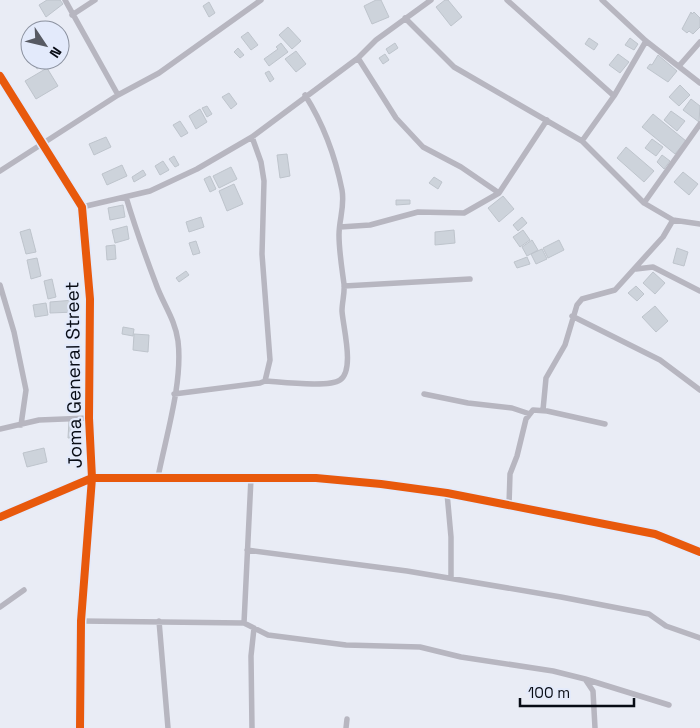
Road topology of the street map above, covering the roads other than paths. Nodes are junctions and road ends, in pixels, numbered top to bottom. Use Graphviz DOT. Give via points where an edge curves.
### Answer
graph roads {
  1 [pos="65,0"];
  2 [pos="95,0"];
  3 [pos="261,0"];
  4 [pos="431,0"];
  5 [pos="507,0"];
  6 [pos="602,0"];
  7 [pos="72,15"];
  8 [pos="405,18"];
  9 [pos="646,41"];
  10 [pos="700,42"];
  11 [pos="358,58"];
  12 [pos="679,66"];
  13 [pos="0,76"];
  14 [pos="700,83"];
  15 [pos="118,95"];
  16 [pos="305,95"];
  17 [pos="614,96"];
  18 [pos="547,120"];
  19 [pos="700,124"];
  20 [pos="252,137"];
  21 [pos="582,141"];
  22 [pos="43,142"];
  23 [pos="0,171"];
  24 [pos="499,193"];
  25 [pos="126,197"];
  26 [pos="644,202"];
  27 [pos="82,207"];
  28 [pos="673,220"];
  29 [pos="700,224"];
  30 [pos="340,227"];
  31 [pos="636,269"];
  32 [pos="470,279"];
  33 [pos="0,285"];
  34 [pos="344,286"];
  35 [pos="700,292"];
  36 [pos="572,316"];
  37 [pos="265,382"];
  38 [pos="700,390"];
  39 [pos="174,394"];
  40 [pos="424,394"];
  41 [pos="542,410"];
  42 [pos="530,414"];
  43 [pos="89,418"];
  44 [pos="606,424"];
  45 [pos="21,425"];
  46 [pos="0,429"];
  47 [pos="158,477"];
  48 [pos="92,478"];
  49 [pos="251,478"];
  50 [pos="447,493"];
  51 [pos="509,505"];
  52 [pos="0,517"];
  53 [pos="247,550"];
  54 [pos="700,552"];
  55 [pos="451,578"];
  56 [pos="24,590"];
  57 [pos="0,607"];
  58 [pos="81,621"];
  59 [pos="159,621"];
  60 [pos="244,623"];
  61 [pos="254,628"];
  62 [pos="700,638"];
  63 [pos="584,679"];
  64 [pos="669,705"];
  65 [pos="347,720"];
  66 [pos="80,728"];
  67 [pos="168,728"];
  68 [pos="252,728"];
  69 [pos="346,728"];
  70 [pos="595,728"];
  1 -- 7 [label="street"];
  2 -- 7 [label="street"];
  3 -- 15 [label="street" via="159,73"];
  4 -- 8 [label="street"];
  5 -- 17 [label="street"];
  6 -- 9 [label="street"];
  7 -- 15 [label="street"];
  8 -- 11 [label="street"];
  8 -- 18 [label="street" via="454,67"];
  9 -- 12 [label="street"];
  9 -- 17 [label="street"];
  10 -- 12 [label="street"];
  11 -- 16 [label="street"];
  11 -- 24 [label="street" via="396,118 423,147 461,167"];
  12 -- 14 [label="street"];
  13 -- 22 [label="street, Joma General Street"];
  15 -- 22 [label="street"];
  16 -- 20 [label="street"];
  16 -- 30 [label="street" via="322,123 342,190 344,211"];
  17 -- 21 [label="street"];
  18 -- 21 [label="street"];
  18 -- 24 [label="street"];
  19 -- 26 [label="street"];
  20 -- 25 [label="street" via="166,184"];
  20 -- 37 [label="street" via="262,162 264,181 262,254 270,360"];
  21 -- 26 [label="street"];
  22 -- 23 [label="street"];
  22 -- 27 [label="street, Joma General Street"];
  24 -- 30 [label="street" via="464,213 418,212 370,225"];
  25 -- 27 [label="street"];
  25 -- 39 [label="street" via="156,285 173,317 179,356"];
  26 -- 28 [label="street"];
  27 -- 43 [label="street, Joma General Street" via="90,299"];
  28 -- 29 [label="street"];
  28 -- 31 [label="street"];
  30 -- 34 [label="street"];
  31 -- 35 [label="street" via="653,267"];
  31 -- 36 [label="street" via="615,290 582,299"];
  32 -- 34 [label="street"];
  33 -- 45 [label="street" via="26,390"];
  34 -- 37 [label="street" via="342,310 347,373 340,381 329,383"];
  36 -- 38 [label="street" via="660,360"];
  36 -- 41 [label="street" via="565,345 546,378"];
  37 -- 39 [label="street"];
  39 -- 47 [label="street"];
  40 -- 42 [label="street" via="512,408"];
  41 -- 42 [label="street" via="537,409"];
  41 -- 44 [label="street"];
  42 -- 51 [label="street" via="510,474"];
  43 -- 45 [label="street" via="39,420"];
  43 -- 48 [label="street, Joma General Street"];
  45 -- 46 [label="street"];
  47 -- 48 [label="street"];
  47 -- 49 [label="street"];
  48 -- 52 [label="street"];
  48 -- 58 [label="street, Joma General Street"];
  49 -- 50 [label="street" via="316,478"];
  49 -- 53 [label="street"];
  50 -- 51 [label="street"];
  50 -- 55 [label="street"];
  51 -- 54 [label="street" via="655,534"];
  53 -- 55 [label="street"];
  53 -- 60 [label="street"];
  55 -- 62 [label="street" via="649,614 666,626"];
  56 -- 57 [label="street"];
  58 -- 59 [label="street"];
  58 -- 66 [label="street, Joma General Street"];
  59 -- 60 [label="street"];
  59 -- 67 [label="street"];
  60 -- 61 [label="street"];
  61 -- 63 [label="street" via="268,635 346,645 420,647"];
  61 -- 68 [label="street"];
  63 -- 64 [label="street"];
  63 -- 70 [label="street" via="593,691"];
  65 -- 69 [label="street"];
}
